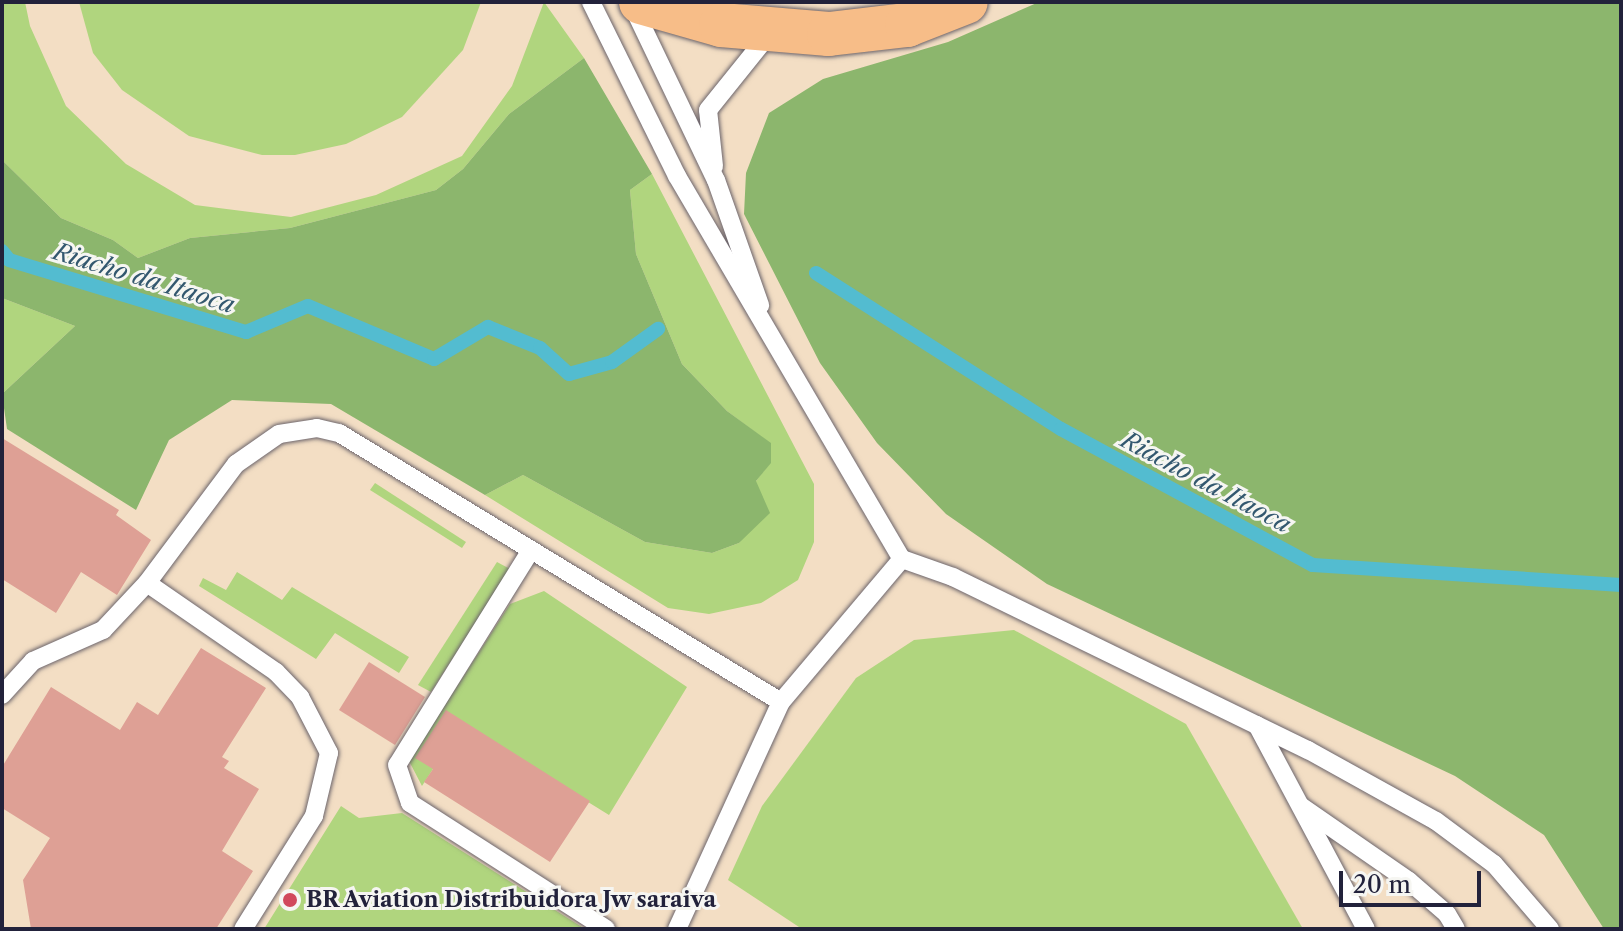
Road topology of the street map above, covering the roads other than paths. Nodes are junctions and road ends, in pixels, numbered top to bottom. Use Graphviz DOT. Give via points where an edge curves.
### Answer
graph roads {
  1 [pos="591,2"];
  2 [pos="630,2"];
  3 [pos="641,2"];
  4 [pos="966,2"];
  5 [pos="772,30"];
  6 [pos="716,180"];
  7 [pos="778,352"];
  8 [pos="531,550"];
  9 [pos="902,559"];
  10 [pos="147,583"];
  11 [pos="2,695"];
  12 [pos="781,702"];
  13 [pos="1257,725"];
  14 [pos="1300,806"];
  15 [pos="243,929"];
  16 [pos="606,929"];
  17 [pos="677,929"];
  18 [pos="1366,929"];
  19 [pos="1456,929"];
  20 [pos="1550,929"];
  1 -- 7 [label="lane" via="677,176"];
  2 -- 6 [label="lane"];
  3 -- 5 [label="main road" via="721,25"];
  4 -- 5 [label="main road" via="907,25 829,34"];
  5 -- 6 [label="lane" via="708,110"];
  6 -- 7 [label="lane"];
  7 -- 9 [label="lane"];
  8 -- 10 [label="lane" via="339,433 317,428 279,434 236,464"];
  8 -- 12 [label="lane"];
  8 -- 16 [label="lane" via="397,765 410,803"];
  9 -- 12 [label="lane"];
  9 -- 13 [label="lane" via="953,577"];
  10 -- 11 [label="lane" via="103,630 33,661"];
  10 -- 15 [label="lane" via="276,672 300,697 329,753 314,816"];
  12 -- 17 [label="lane"];
  13 -- 14 [label="lane"];
  13 -- 20 [label="lane" via="1436,821 1494,864"];
  14 -- 18 [label="lane"];
  14 -- 19 [label="lane" via="1409,881 1447,914"];
}
